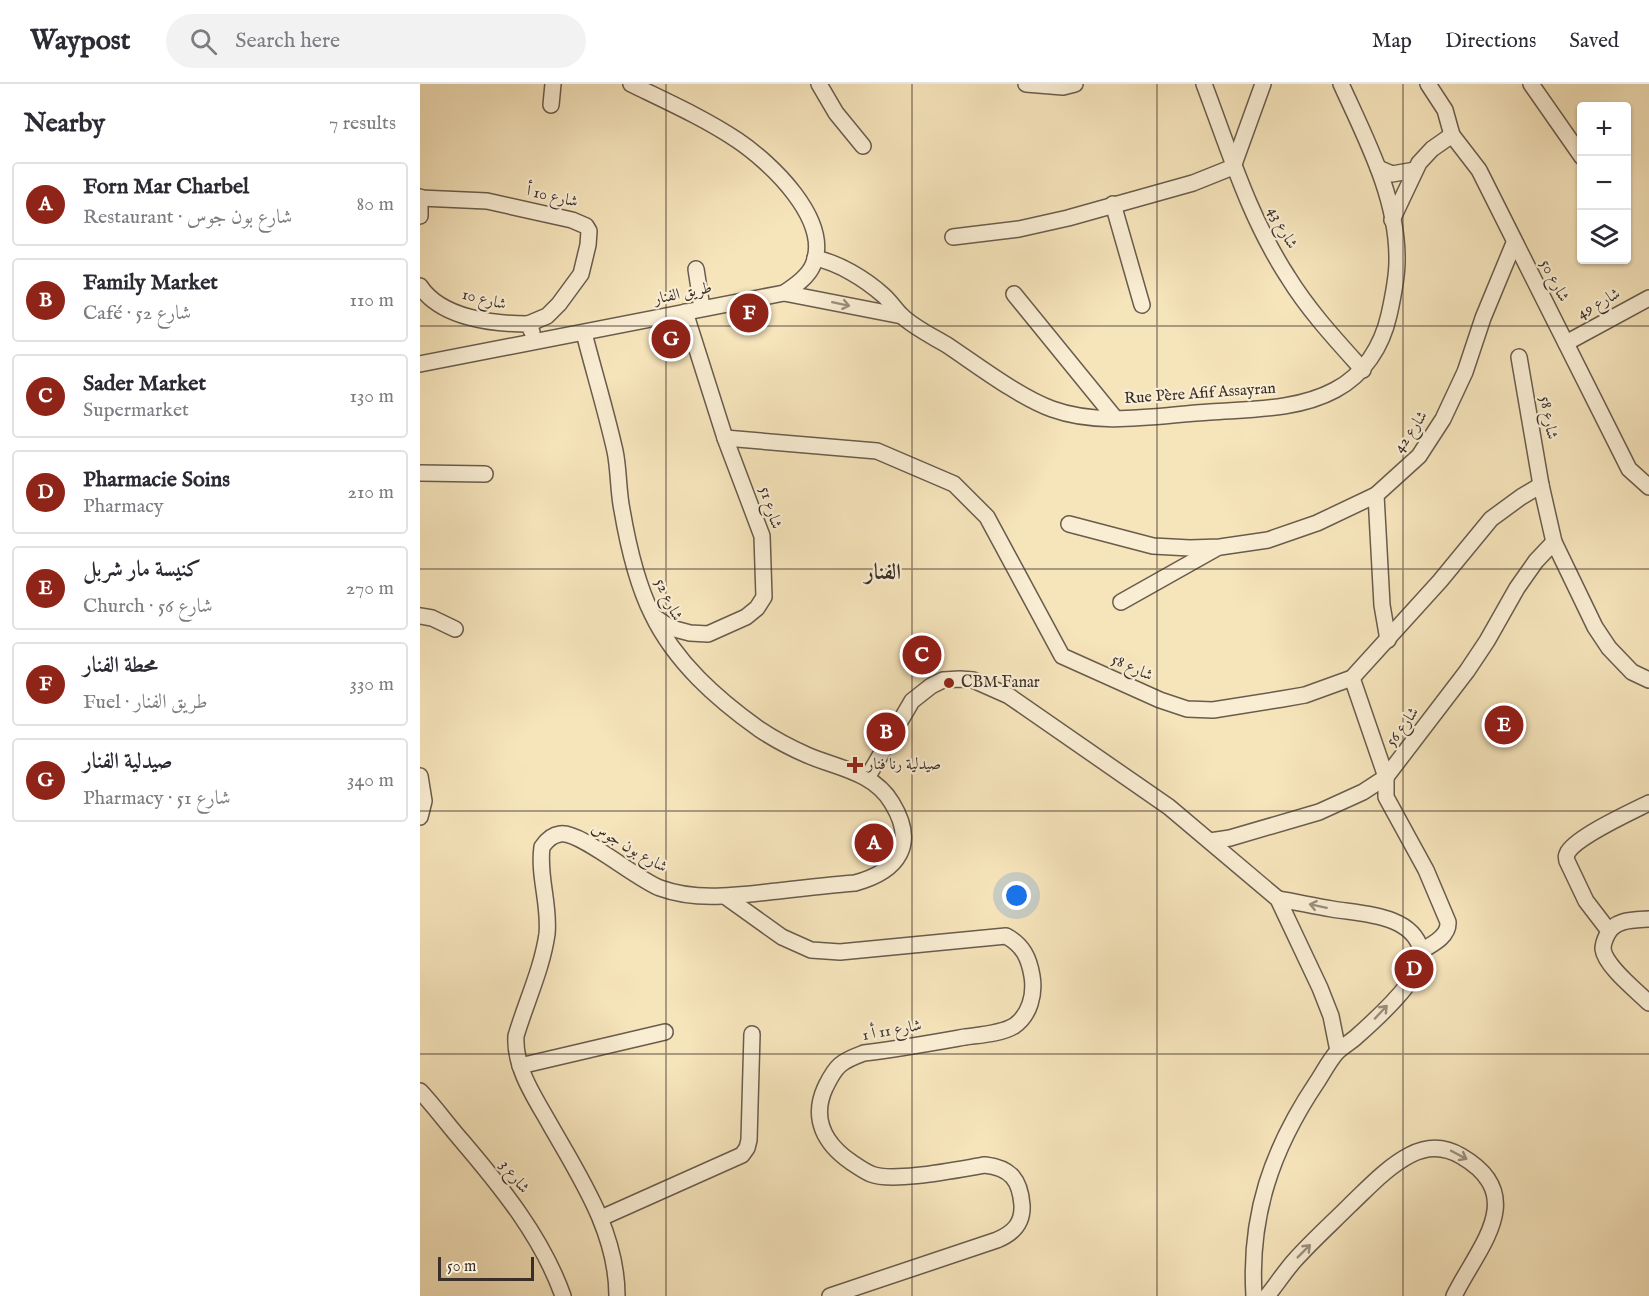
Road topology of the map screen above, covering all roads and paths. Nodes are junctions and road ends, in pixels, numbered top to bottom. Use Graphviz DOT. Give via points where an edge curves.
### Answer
graph roads {
  1 [pos="553,84"];
  2 [pos="631,84"];
  3 [pos="819,84"];
  4 [pos="1026,84"];
  5 [pos="1075,84"];
  6 [pos="1204,84"];
  7 [pos="1263,84"];
  8 [pos="1341,84"];
  9 [pos="1428,84"];
  10 [pos="1531,84"];
  11 [pos="551,105"];
  12 [pos="1452,135"];
  13 [pos="863,146"];
  14 [pos="1577,150"];
  15 [pos="1233,167"];
  16 [pos="1378,168"];
  17 [pos="1415,170"];
  18 [pos="420,198"];
  19 [pos="1113,204"];
  20 [pos="420,216"];
  21 [pos="1392,220"];
  22 [pos="952,237"];
  23 [pos="1515,243"];
  24 [pos="815,258"];
  25 [pos="696,269"];
  26 [pos="420,286"];
  27 [pos="784,293"];
  28 [pos="1014,294"];
  29 [pos="1649,297"];
  30 [pos="1143,304"];
  31 [pos="702,308"];
  32 [pos="685,312"];
  33 [pos="902,316"];
  34 [pos="528,324"];
  35 [pos="584,333"];
  36 [pos="537,342"];
  37 [pos="1566,343"];
  38 [pos="1519,357"];
  39 [pos="420,364"];
  40 [pos="1363,370"];
  41 [pos="1114,418"];
  42 [pos="725,438"];
  43 [pos="420,473"];
  44 [pos="485,474"];
  45 [pos="1541,485"];
  46 [pos="1649,488"];
  47 [pos="1376,495"];
  48 [pos="1069,524"];
  49 [pos="1554,542"];
  50 [pos="1220,547"];
  51 [pos="1121,602"];
  52 [pos="420,616"];
  53 [pos="653,617"];
  54 [pos="455,629"];
  55 [pos="1388,640"];
  56 [pos="1352,678"];
  57 [pos="1649,680"];
  58 [pos="420,776"];
  59 [pos="1386,777"];
  60 [pos="867,778"];
  61 [pos="1649,802"];
  62 [pos="420,817"];
  63 [pos="1210,841"];
  64 [pos="726,897"];
  65 [pos="1278,899"];
  66 [pos="1649,919"];
  67 [pos="1609,931"];
  68 [pos="1421,951"];
  69 [pos="1649,1003"];
  70 [pos="665,1032"];
  71 [pos="752,1034"];
  72 [pos="1338,1052"];
  73 [pos="520,1066"];
  74 [pos="420,1091"];
  75 [pos="601,1218"];
  76 [pos="563,1296"];
  77 [pos="616,1296"];
  78 [pos="830,1296"];
  79 [pos="1254,1296"];
  80 [pos="1267,1296"];
  81 [pos="1454,1296"];
  1 -- 11 [label="street"];
  2 -- 24 [label="street" via="737,140 768,166 810,218 816,236"];
  3 -- 13 [label="street"];
  4 -- 5 [label="street"];
  6 -- 15 [label="street, شارع 43"];
  7 -- 15 [label="street"];
  8 -- 16 [label="street, Rue Père Afif Assayran"];
  9 -- 12 [label="street, شارع 50" via="1445,110"];
  10 -- 14 [label="street"];
  12 -- 17 [label="street" via="1424,156"];
  12 -- 23 [label="street, شارع 50" via="1479,170"];
  15 -- 19 [label="street" via="1193,183"];
  15 -- 40 [label="street, شارع 43" via="1254,216 1288,277 1318,320"];
  16 -- 17 [label="street" via="1392,174"];
  16 -- 21 [label="street, Rue Père Afif Assayran"];
  17 -- 21 [label="street"];
  18 -- 20 [label="street"];
  18 -- 34 [label="street, شارع 10 أ" via="487,201 586,226 588,244 581,274 547,316"];
  19 -- 22 [label="street" via="1019,230"];
  19 -- 30 [label="street"];
  21 -- 40 [label="street, Rue Père Afif Assayran" via="1397,260 1395,289 1386,327"];
  23 -- 37 [label="street, شارع 50"];
  23 -- 47 [label="street, شارع 42" via="1443,418 1419,456"];
  24 -- 27 [label="street, طريق الفنار" via="808,273"];
  24 -- 33 [label="street, Rue Père Afif Assayran" via="835,264 866,282"];
  25 -- 31 [label="street"];
  26 -- 34 [label="street, شارع 10" via="451,310 493,323"];
  27 -- 31 [label="street, طريق الفنار"];
  27 -- 33 [label="street, Rue Père Afif Assayran, one-way"];
  28 -- 41 [label="street"];
  29 -- 37 [label="street, شارع 49"];
  31 -- 32 [label="street, طريق الفنار"];
  32 -- 35 [label="street, طريق الفنار"];
  32 -- 42 [label="street, شارع 51"];
  33 -- 41 [label="street, Rue Père Afif Assayran" via="1026,397 1051,409"];
  34 -- 36 [label="street"];
  35 -- 36 [label="street, طريق الفنار"];
  35 -- 53 [label="street, شارع 52" via="615,453 627,536"];
  36 -- 39 [label="street, طريق الفنار"];
  37 -- 46 [label="street, شارع 50" via="1629,469"];
  38 -- 45 [label="street, شارع 58"];
  40 -- 41 [label="street, Rue Père Afif Assayran" via="1335,391 1279,407"];
  42 -- 53 [label="street, شارع 51" via="762,536 764,597 746,617 708,634 671,628"];
  42 -- 56 [label="street, شارع 58" via="877,451 954,484 987,517 1062,656 1160,700 1187,709 1214,710 1305,695"];
  43 -- 44 [label="street"];
  45 -- 49 [label="street, شارع 58"];
  45 -- 55 [label="street, شارع 58" via="1491,519"];
  47 -- 50 [label="street, شارع 42" via="1317,523 1268,540"];
  47 -- 55 [label="street" via="1382,604"];
  48 -- 50 [label="street" via="1153,546"];
  49 -- 57 [label="street, شارع 58" via="1609,648 1632,672"];
  49 -- 59 [label="street, شارع 56" via="1517,588 1467,671"];
  50 -- 51 [label="street"];
  52 -- 54 [label="street"];
  53 -- 60 [label="street, شارع 52" via="699,679 732,709 770,737"];
  55 -- 56 [label="street, شارع 58"];
  56 -- 59 [label="street"];
  58 -- 62 [label="street" via="424,801"];
  59 -- 63 [label="street, شارع 56" via="1319,812"];
  59 -- 68 [label="street" via="1386,797 1426,870 1448,922 1443,936"];
  60 -- 63 [label="street" via="921,692 943,680 973,680 1009,696 1169,807"];
  60 -- 64 [label="street, شارع بون جوس" via="891,801 902,827 901,850 888,869 855,883"];
  61 -- 67 [label="street" via="1587,837 1567,853 1586,901"];
  63 -- 65 [label="street"];
  64 -- 73 [label="street, شارع بون جوس" via="658,888 566,834 545,842 541,853 547,934 516,1036"];
  64 -- 78 [label="street, شارع 11 أ 1" via="782,937 811,950 840,952 1006,936 1021,946 1031,970 1029,1007 1012,1027 852,1058 833,1072 820,1098 818,1114 821,1130 829,1142 841,1155 871,1174 922,1175 985,1165 1009,1173 1021,1192 1022,1213 1016,1229 997,1240"];
  68 -- 65 [label="street, one-way" via="1413,934 1387,919"];
  65 -- 72 [label="street" via="1331,1016"];
  66 -- 67 [label="street" via="1624,921"];
  67 -- 69 [label="street" via="1603,945 1606,957"];
  72 -- 68 [label="street, one-way" via="1415,976"];
  70 -- 73 [label="street"];
  71 -- 75 [label="street" via="748,1140 742,1155"];
  72 -- 79 [label="street" via="1298,1110 1268,1177 1256,1237"];
  73 -- 75 [label="street, شارع بون جوس"];
  74 -- 76 [label="street, شارع 3" via="511,1200 533,1233"];
  75 -- 77 [label="street, شارع بون جوس" via="613,1254"];
  80 -- 81 [label="street, one-way" via="1295,1260 1376,1180 1410,1155 1434,1148 1455,1152 1480,1169 1497,1201 1489,1232"];
}
